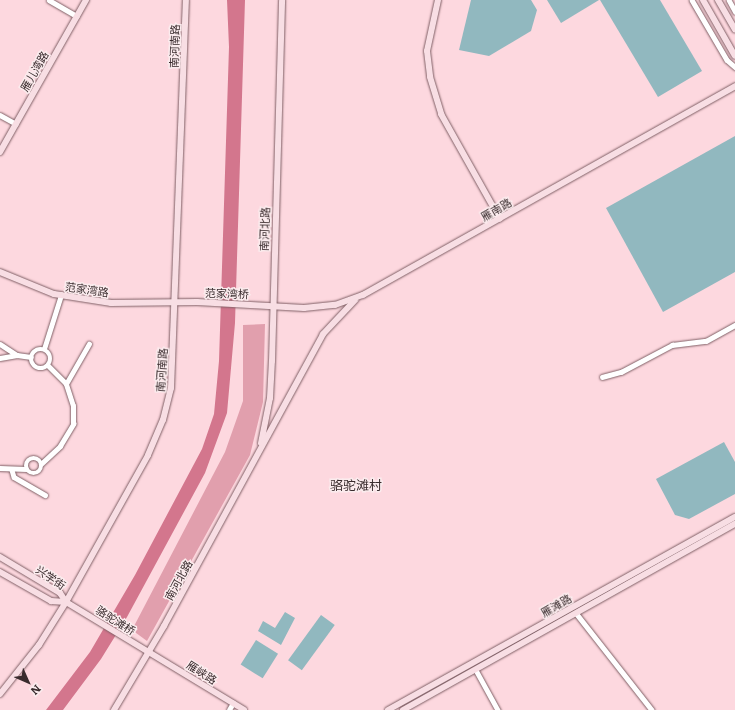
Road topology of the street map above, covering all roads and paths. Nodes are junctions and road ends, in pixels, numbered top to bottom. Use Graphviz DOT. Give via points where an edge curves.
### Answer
graph roads {
  1 [pos="49,0"];
  2 [pos="86,0"];
  3 [pos="186,0"];
  4 [pos="282,0"];
  5 [pos="438,0"];
  6 [pos="692,0"];
  7 [pos="703,0"];
  8 [pos="718,0"];
  9 [pos="729,0"];
  10 [pos="735,11"];
  11 [pos="77,16"];
  12 [pos="735,29"];
  13 [pos="735,56"];
  14 [pos="735,67"];
  15 [pos="735,86"];
  16 [pos="0,115"];
  17 [pos="16,124"];
  18 [pos="0,152"];
  19 [pos="500,219"];
  20 [pos="0,272"];
  21 [pos="363,294"];
  22 [pos="61,296"];
  23 [pos="175,302"];
  24 [pos="197,302"];
  25 [pos="255,304"];
  26 [pos="272,305"];
  27 [pos="735,325"];
  28 [pos="0,344"];
  29 [pos="89,344"];
  30 [pos="44,350"];
  31 [pos="17,355"];
  32 [pos="31,357"];
  33 [pos="0,358"];
  34 [pos="48,366"];
  35 [pos="602,377"];
  36 [pos="66,384"];
  37 [pos="256,458"];
  38 [pos="41,464"];
  39 [pos="0,468"];
  40 [pos="26,469"];
  41 [pos="12,470"];
  42 [pos="45,494"];
  43 [pos="735,517"];
  44 [pos="735,524"];
  45 [pos="0,557"];
  46 [pos="0,572"];
  47 [pos="66,602"];
  48 [pos="576,613"];
  49 [pos="150,652"];
  50 [pos="476,670"];
  51 [pos="0,694"];
  52 [pos="233,703"];
  53 [pos="114,710"];
  54 [pos="229,710"];
  55 [pos="244,710"];
  56 [pos="388,710"];
  57 [pos="403,710"];
  58 [pos="498,710"];
  59 [pos="652,710"];
  1 -- 11 [label="street"];
  2 -- 11 [label="street, 雁儿湾路"];
  3 -- 23 [label="street, 南河南路"];
  4 -- 26 [label="street, 南河北路"];
  5 -- 19 [label="street" via="428,51 432,84 441,114"];
  6 -- 14 [label="street" via="727,60"];
  7 -- 13 [label="street"];
  8 -- 12 [label="street"];
  9 -- 10 [label="street"];
  11 -- 17 [label="street, 雁儿湾路"];
  15 -- 19 [label="street, 雁南路"];
  16 -- 17 [label="street"];
  17 -- 18 [label="street, 雁儿湾路"];
  19 -- 21 [label="street, 雁南路"];
  20 -- 22 [label="street, 范家湾路"];
  21 -- 26 [label="street, 雁南路" via="322,308"];
  21 -- 37 [label="street, 南河北路" via="339,315 323,334"];
  22 -- 23 [label="street, 范家湾路" via="111,303"];
  22 -- 30 [label="street"];
  23 -- 24 [label="street, 范家湾路"];
  23 -- 47 [label="street, 南河南路" via="171,388 163,420 144,462"];
  24 -- 25 [label="street, 范家湾桥"];
  25 -- 26 [label="street, 雁南路"];
  26 -- 37 [label="street, 南河北路" via="270,398"];
  27 -- 35 [label="street" via="706,341 672,345 621,372"];
  28 -- 31 [label="street"];
  29 -- 36 [label="street"];
  30 -- 32 [label="street" via="36,350"];
  30 -- 34 [label="street" via="50,355"];
  31 -- 32 [label="street"];
  31 -- 33 [label="street"];
  32 -- 34 [label="street" via="35,367 43,369"];
  34 -- 36 [label="street"];
  36 -- 38 [label="street" via="73,406 73,424 60,446"];
  37 -- 49 [label="street, 南河北路"];
  38 -- 40 [label="street" via="36,474"];
  38 -- 40 [label="street" via="31,459"];
  39 -- 41 [label="street"];
  40 -- 41 [label="street"];
  41 -- 42 [label="street" via="14,477"];
  43 -- 56 [label="street, 雁滩路"];
  44 -- 48 [label="street, 雁滩路"];
  45 -- 47 [label="street, 兴学街" via="60,593"];
  46 -- 47 [label="street, 兴学街" via="51,601"];
  47 -- 49 [label="street, 骆驼滩桥"];
  47 -- 51 [label="street, 南河南路" via="39,645"];
  48 -- 50 [label="street, 雁滩路"];
  48 -- 59 [label="street"];
  49 -- 52 [label="street, 雁峡路"];
  49 -- 53 [label="street, 南河北路"];
  50 -- 57 [label="street, 雁滩路"];
  50 -- 58 [label="street"];
  52 -- 54 [label="street"];
  52 -- 55 [label="street, 雁峡路"];
}
